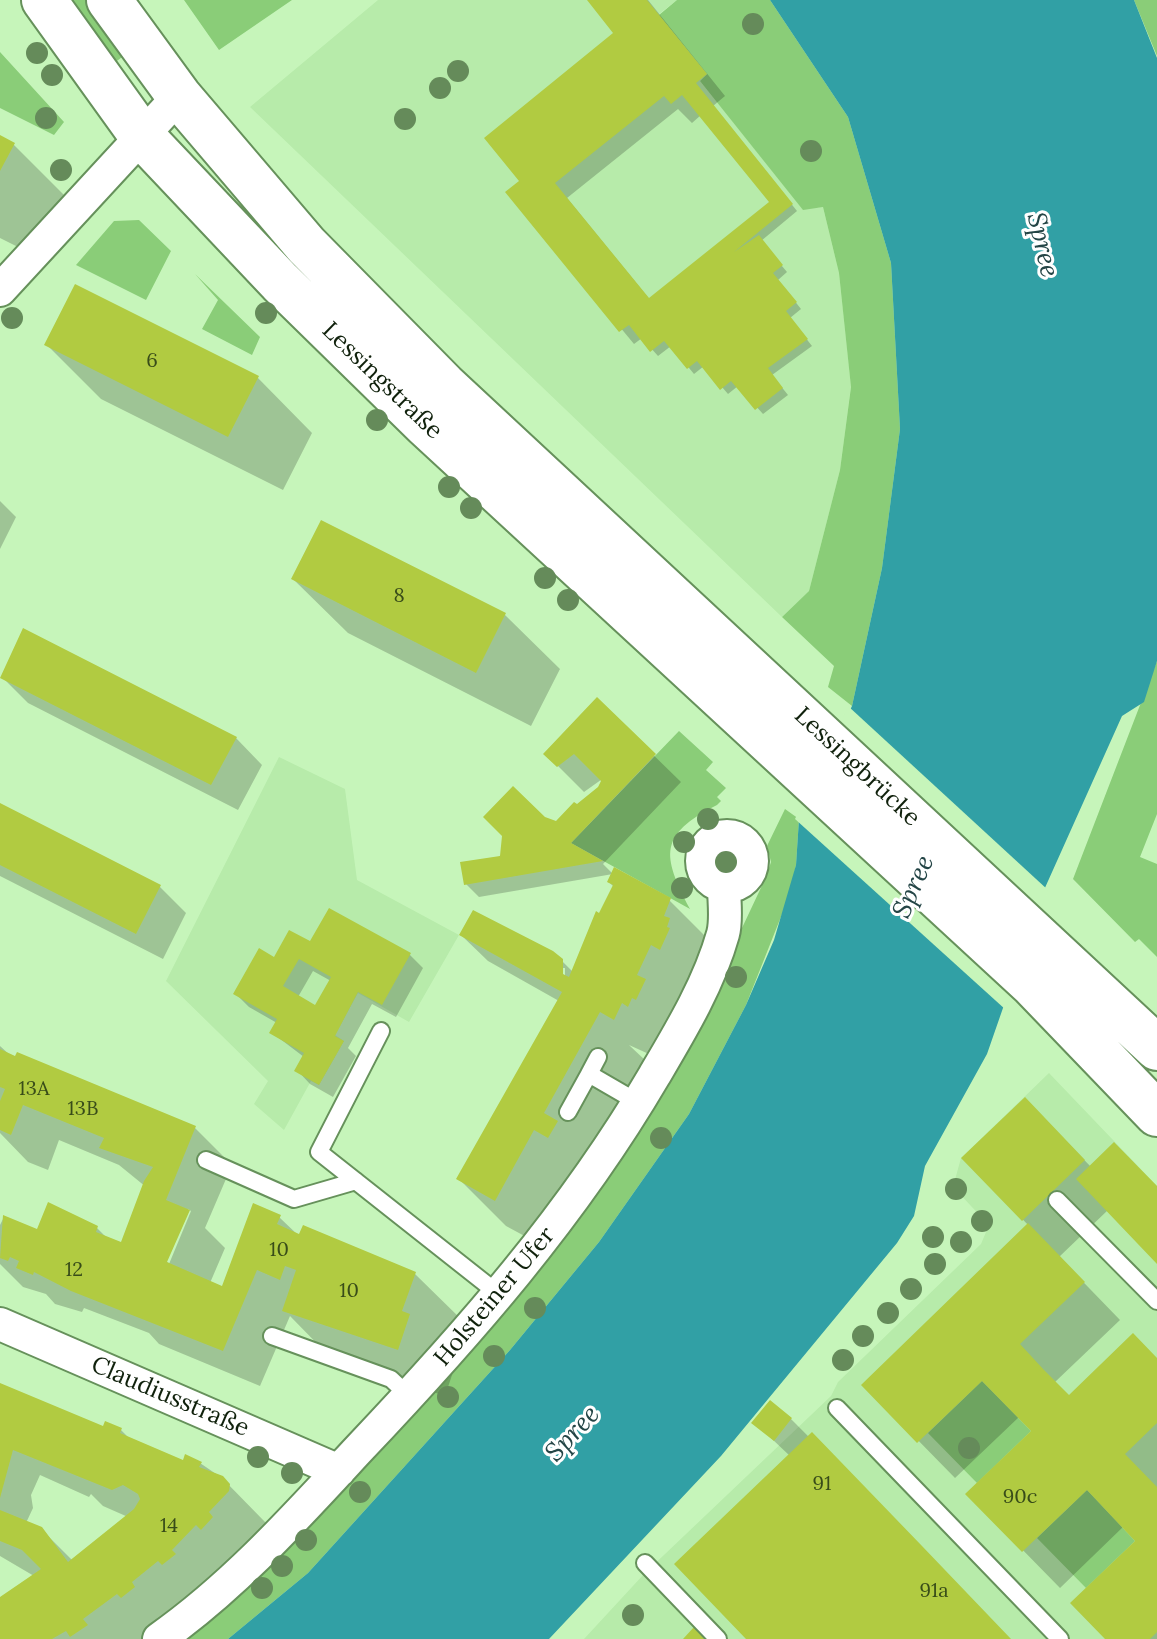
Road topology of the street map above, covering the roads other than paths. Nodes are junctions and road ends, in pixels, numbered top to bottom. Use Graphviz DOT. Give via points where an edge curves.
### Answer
graph roads {
  1 [pos="44,0"];
  2 [pos="109,0"];
  3 [pos="179,96"];
  4 [pos="141,135"];
  5 [pos="0,290"];
  6 [pos="772,688"];
  7 [pos="756,728"];
  8 [pos="724,886"];
  9 [pos="381,1031"];
  10 [pos="1157,1048"];
  11 [pos="598,1057"];
  12 [pos="589,1074"];
  13 [pos="639,1103"];
  14 [pos="568,1112"];
  15 [pos="1157,1114"];
  16 [pos="206,1160"];
  17 [pos="356,1181"];
  18 [pos="1057,1200"];
  19 [pos="500,1295"];
  20 [pos="1157,1301"];
  21 [pos="0,1324"];
  22 [pos="272,1336"];
  23 [pos="409,1396"];
  24 [pos="837,1408"];
  25 [pos="339,1471"];
  26 [pos="645,1563"];
  27 [pos="159,1639"];
  28 [pos="718,1639"];
  29 [pos="1060,1639"];
  1 -- 4 [label="main road, Lessingstraße"];
  2 -- 3 [label="main road, Lessingstraße"];
  3 -- 4 [label="street"];
  3 -- 6 [label="main road, Lessingstraße" via="306,245 444,385"];
  4 -- 5 [label="street"];
  4 -- 7 [label="main road, Lessingstraße" via="414,413"];
  6 -- 10 [label="main road, Lessingbrücke"];
  7 -- 15 [label="main road, Lessingbrücke" via="1032,984"];
  8 -- 13 [label="street, Holsteiner Ufer" via="724,932 695,1002"];
  9 -- 17 [label="lane" via="319,1152"];
  11 -- 12 [label="lane"];
  12 -- 13 [label="lane"];
  12 -- 14 [label="lane"];
  13 -- 19 [label="street, Holsteiner Ufer" via="561,1219"];
  16 -- 17 [label="lane" via="294,1199"];
  17 -- 19 [label="lane"];
  18 -- 20 [label="lane"];
  19 -- 23 [label="street, Holsteiner Ufer"];
  21 -- 25 [label="street, Claudiusstraße"];
  22 -- 23 [label="lane" via="391,1379"];
  23 -- 25 [label="street, Holsteiner Ufer"];
  24 -- 29 [label="lane"];
  25 -- 27 [label="street, Holsteiner Ufer" via="247,1565"];
  26 -- 28 [label="lane"];
}
